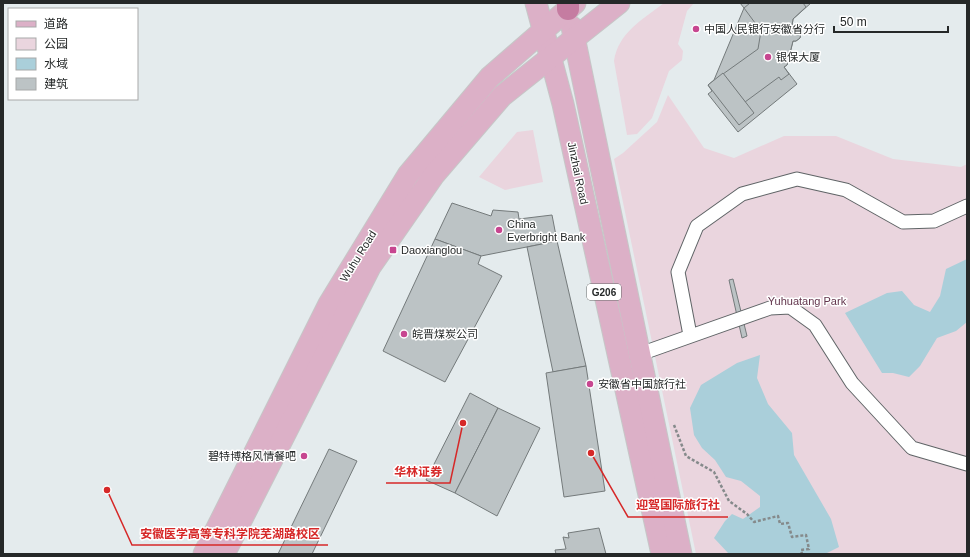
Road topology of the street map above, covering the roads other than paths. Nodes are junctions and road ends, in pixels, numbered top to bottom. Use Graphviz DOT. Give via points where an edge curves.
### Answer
graph roads {
  1 [pos="536,3"];
  2 [pos="619,3"];
  3 [pos="570,4"];
  4 [pos="543,30"];
  5 [pos="574,38"];
  6 [pos="550,57"];
  7 [pos="967,206"];
  8 [pos="690,335"];
  9 [pos="640,354"];
  10 [pos="967,464"];
  11 [pos="204,554"];
  12 [pos="224,554"];
  13 [pos="662,554"];
  14 [pos="681,554"];
  1 -- 4 [label="main road, Jinzhai Road"];
  2 -- 5 [label="main road, Wuhu Road"];
  3 -- 4 [label="main road, Wuhu Road"];
  3 -- 5 [label="main road"];
  4 -- 6 [label="main road, Jinzhai Road / G206"];
  4 -- 11 [label="main road, Wuhu Road" via="490,77 408,175 329,304"];
  5 -- 6 [label="main road, Wuhu Road"];
  5 -- 9 [label="main road"];
  6 -- 12 [label="main road, Wuhu Road" via="502,96 458,146 434,175 370,267"];
  6 -- 13 [label="main road, Jinzhai Road / G206"];
  7 -- 8 [label="street" via="934,221 903,222 846,190 797,180 742,194 697,226 678,272"];
  8 -- 9 [label="street"];
  8 -- 10 [label="street" via="770,308 790,307 815,325 852,383 912,448"];
  9 -- 14 [label="main road"];
}
